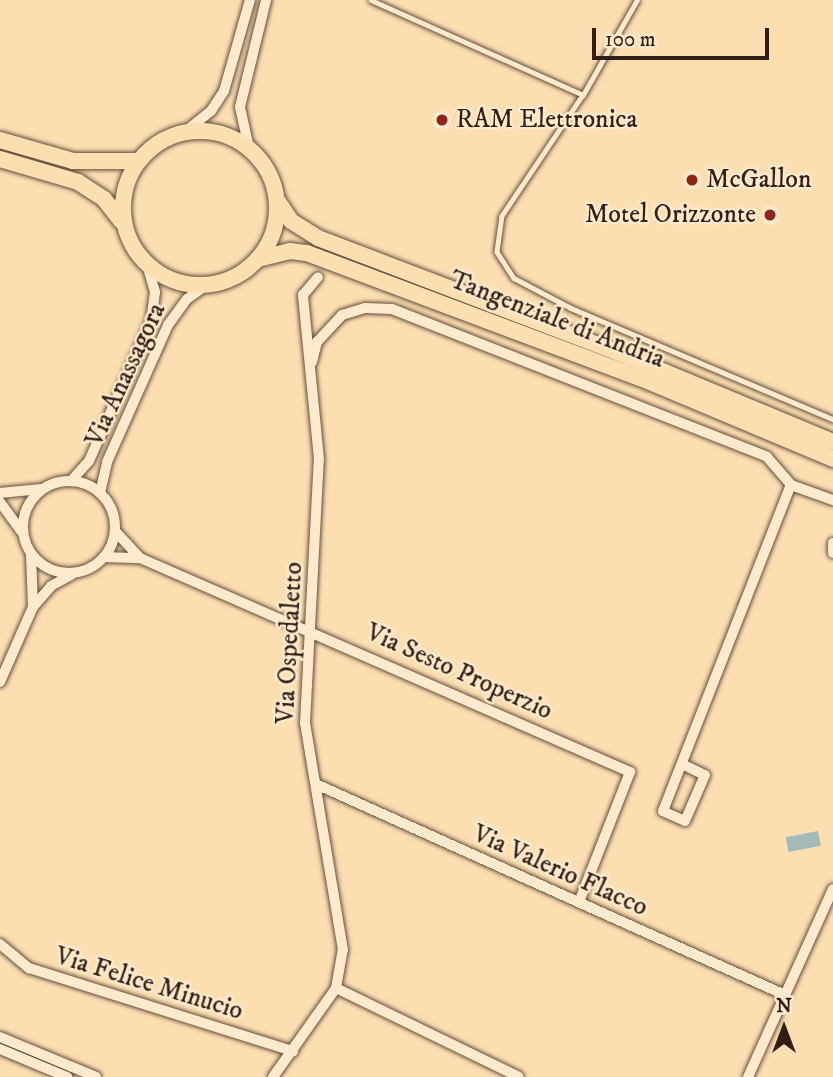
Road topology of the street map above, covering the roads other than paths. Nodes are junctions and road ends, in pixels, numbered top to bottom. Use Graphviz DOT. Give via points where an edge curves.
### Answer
graph roads {
  1 [pos="250,0"];
  2 [pos="266,0"];
  3 [pos="371,0"];
  4 [pos="637,0"];
  5 [pos="583,95"];
  6 [pos="185,132"];
  7 [pos="0,140"];
  8 [pos="249,148"];
  9 [pos="0,159"];
  10 [pos="138,161"];
  11 [pos="277,200"];
  12 [pos="124,225"];
  13 [pos="258,260"];
  14 [pos="148,267"];
  15 [pos="318,277"];
  16 [pos="206,285"];
  17 [pos="310,366"];
  18 [pos="833,419"];
  19 [pos="833,442"];
  20 [pos="833,459"];
  21 [pos="71,481"];
  22 [pos="792,485"];
  23 [pos="45,488"];
  24 [pos="0,493"];
  25 [pos="100,493"];
  26 [pos="833,500"];
  27 [pos="0,502"];
  28 [pos="115,531"];
  29 [pos="24,537"];
  30 [pos="833,543"];
  31 [pos="30,551"];
  32 [pos="833,553"];
  33 [pos="104,557"];
  34 [pos="140,558"];
  35 [pos="80,572"];
  36 [pos="33,607"];
  37 [pos="311,629"];
  38 [pos="0,682"];
  39 [pos="682,764"];
  40 [pos="318,785"];
  41 [pos="833,889"];
  42 [pos="579,902"];
  43 [pos="0,944"];
  44 [pos="336,988"];
  45 [pos="785,995"];
  46 [pos="0,1037"];
  47 [pos="0,1048"];
  48 [pos="293,1051"];
  49 [pos="67,1077"];
  50 [pos="96,1077"];
  51 [pos="273,1077"];
  52 [pos="519,1077"];
  53 [pos="748,1077"];
  1 -- 6 [label="street" via="224,91 211,111"];
  2 -- 8 [label="street" via="240,107"];
  3 -- 5 [label="lane"];
  4 -- 5 [label="lane"];
  5 -- 18 [label="lane" via="502,216 497,252 503,263 529,287 571,308"];
  6 -- 8 [label="main road, Tangenziale di Andria" via="219,133"];
  6 -- 10 [label="main road, Tangenziale di Andria" via="159,143"];
  7 -- 10 [label="main road" via="73,161"];
  8 -- 11 [label="main road, Tangenziale di Andria" via="268,171"];
  9 -- 12 [label="main road" via="87,187 111,205"];
  10 -- 12 [label="main road, Tangenziale di Andria" via="124,191"];
  11 -- 13 [label="main road, Tangenziale di Andria" via="274,232"];
  11 -- 19 [label="main road, Tangenziale di Andria" via="291,221 318,238 619,353"];
  12 -- 14 [label="main road"];
  13 -- 16 [label="main road, Tangenziale di Andria" via="243,273"];
  13 -- 20 [label="main road, Tangenziale di Andria" via="297,251 332,262 650,382"];
  14 -- 16 [label="main road, Tangenziale di Andria" via="175,282"];
  14 -- 21 [label="street, Via Anassagora" via="155,292 151,321 89,461"];
  15 -- 17 [label="street, Via Ospedaletto" via="303,295"];
  16 -- 25 [label="street, Via Anassagora" via="187,299 167,325 112,449"];
  17 -- 22 [label="street" via="317,342 342,315 365,308 391,309 767,457"];
  17 -- 37 [label="street, Via Ospedaletto" via="319,459"];
  21 -- 23 [label="street"];
  21 -- 25 [label="street"];
  22 -- 26 [label="street"];
  22 -- 39 [label="street"];
  23 -- 24 [label="street"];
  23 -- 29 [label="street" via="27,508"];
  25 -- 28 [label="street" via="111,510"];
  27 -- 29 [label="street"];
  28 -- 33 [label="street"];
  28 -- 34 [label="street, Via Sesto Properzio"];
  29 -- 31 [label="street"];
  30 -- 32 [label="street"];
  31 -- 35 [label="street" via="52,570"];
  31 -- 36 [label="street"];
  33 -- 34 [label="street, Via Sesto Properzio"];
  33 -- 35 [label="street"];
  34 -- 37 [label="street, Via Sesto Properzio"];
  35 -- 36 [label="street" via="56,581"];
  36 -- 38 [label="street"];
  37 -- 40 [label="street, Via Ospedaletto" via="305,723"];
  37 -- 42 [label="street, Via Sesto Properzio" via="630,772"];
  39 -- 39 [label="street" via="663,811 685,821 705,775"];
  40 -- 42 [label="street, Via Valerio Flacco"];
  40 -- 44 [label="street, Via Ospedaletto" via="342,928"];
  41 -- 45 [label="street"];
  42 -- 45 [label="street, Via Valerio Flacco"];
  43 -- 48 [label="street, Via Felice Minucio" via="29,968"];
  44 -- 48 [label="street, Via Ospedaletto"];
  44 -- 52 [label="street"];
  45 -- 53 [label="street"];
  46 -- 50 [label="street"];
  47 -- 49 [label="street"];
  48 -- 51 [label="street, Via Ospedaletto"];
}
